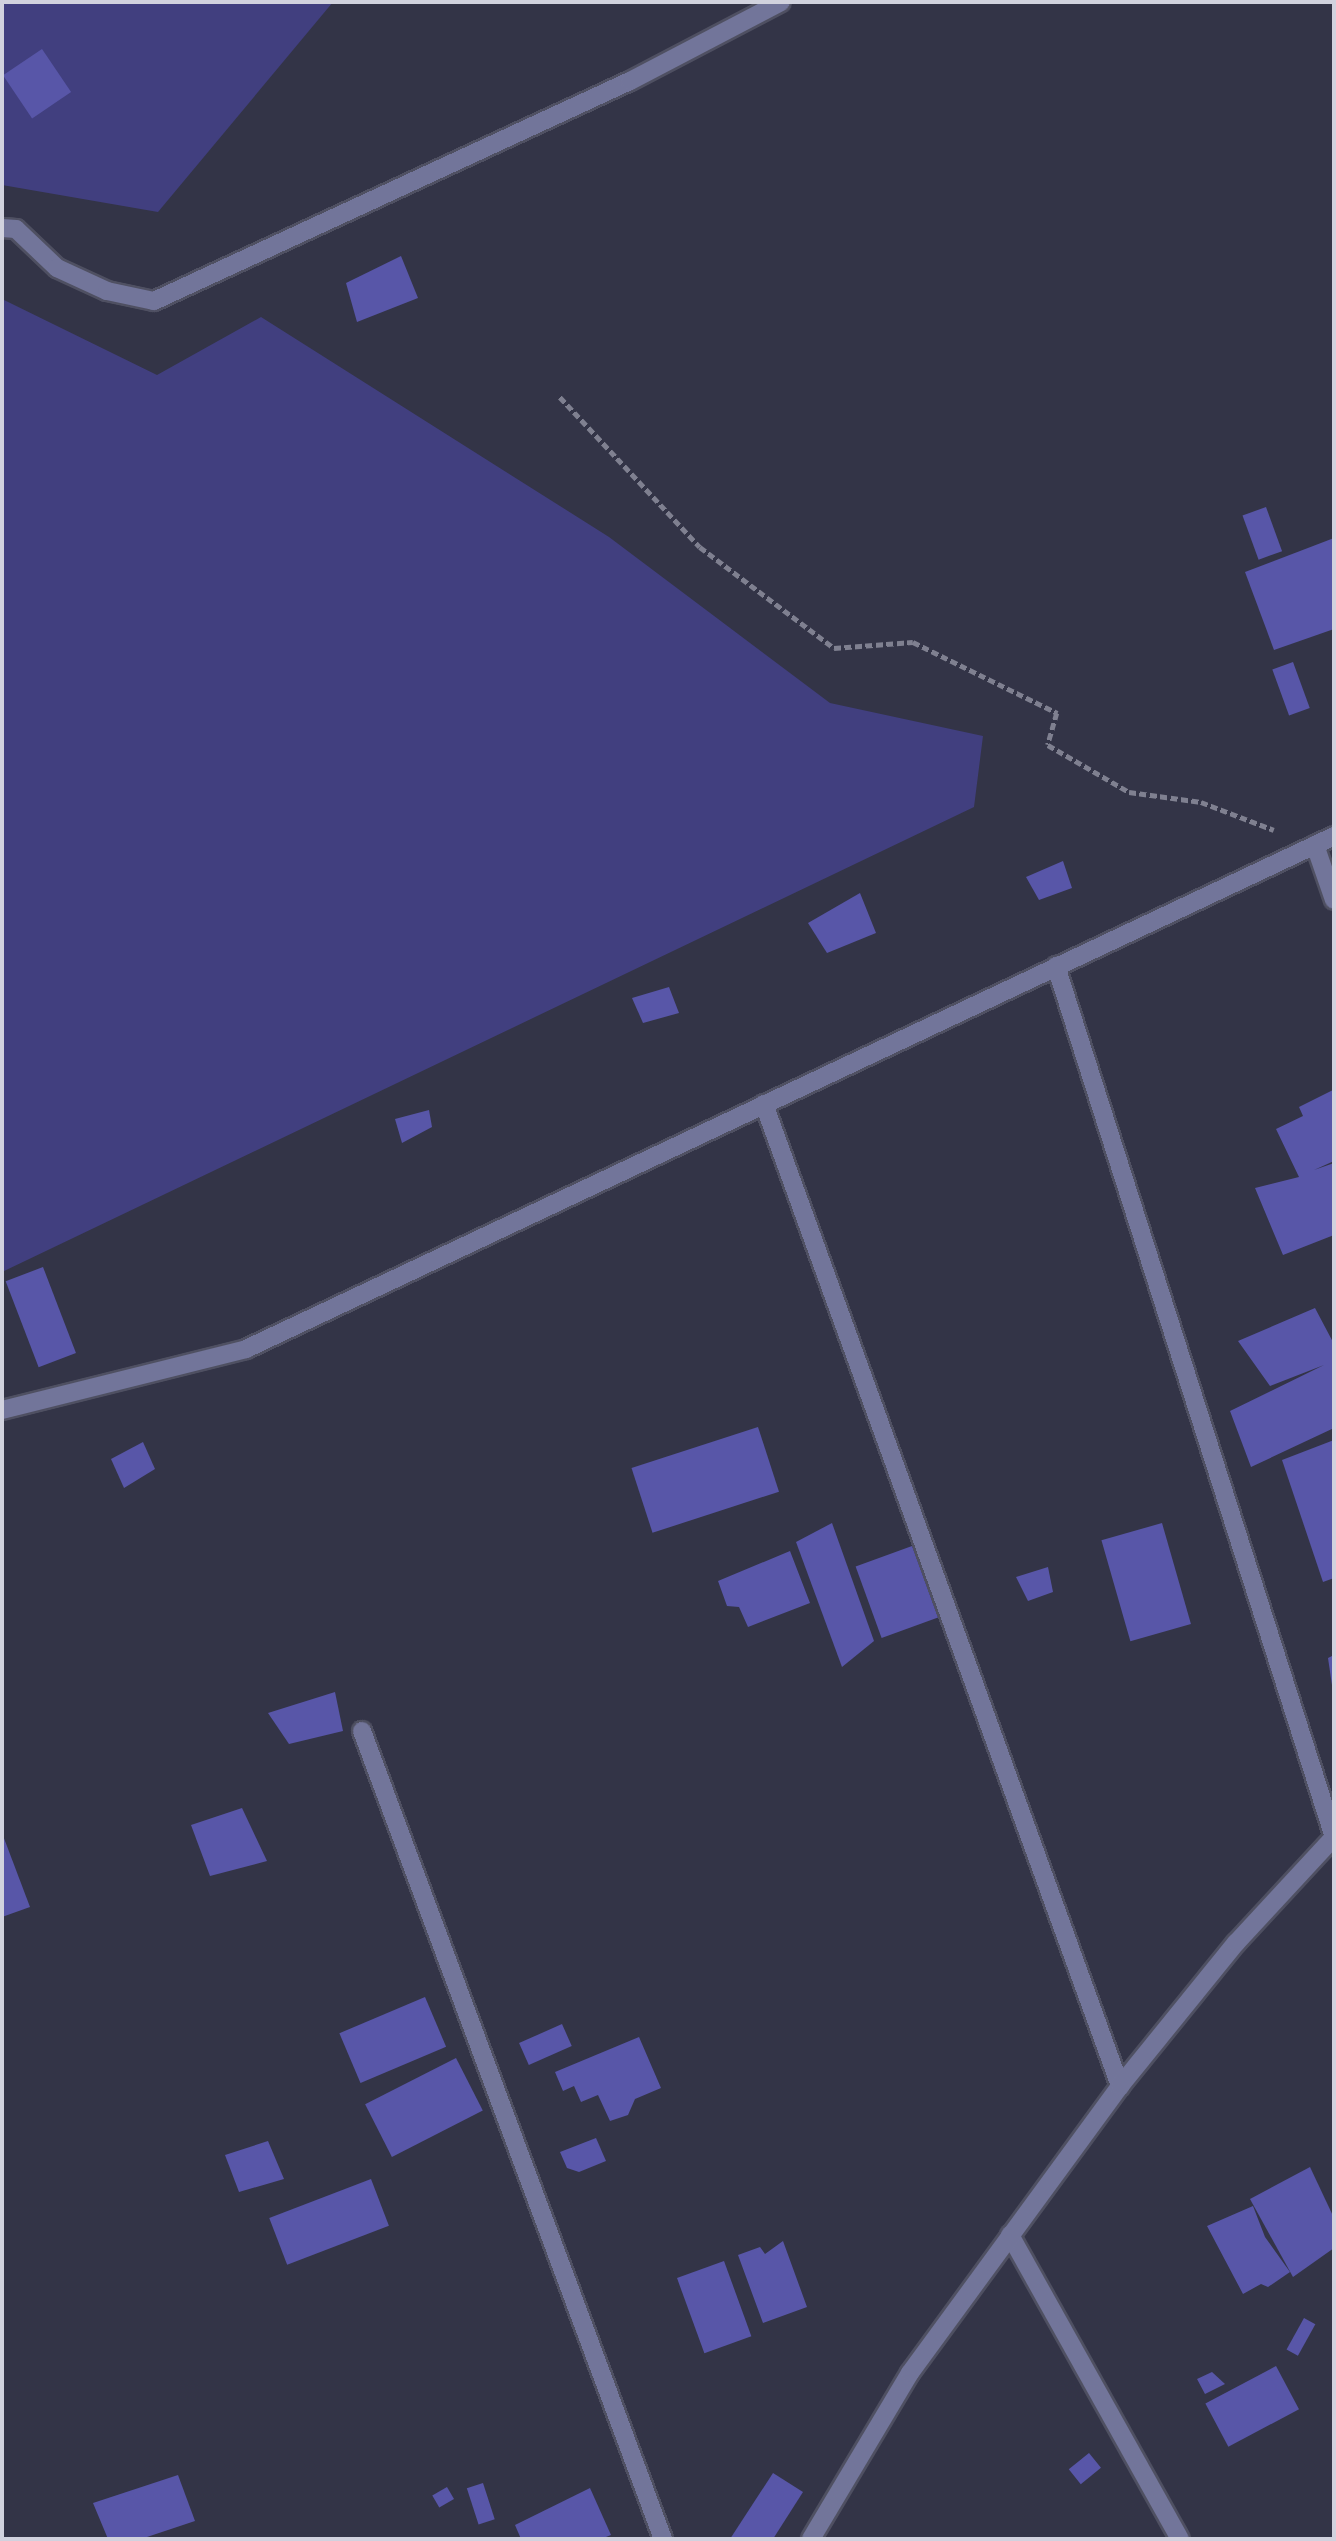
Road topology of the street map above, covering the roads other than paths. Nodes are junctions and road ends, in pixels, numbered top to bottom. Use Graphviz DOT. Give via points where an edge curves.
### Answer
graph roads {
  1 [pos="781,2"];
  2 [pos="2,228"];
  3 [pos="1334,836"];
  4 [pos="1315,845"];
  5 [pos="1334,901"];
  6 [pos="1056,966"];
  7 [pos="764,1104"];
  8 [pos="2,1410"];
  9 [pos="362,1731"];
  10 [pos="1334,1837"];
  11 [pos="1120,2086"];
  12 [pos="1010,2235"];
  13 [pos="663,2539"];
  14 [pos="811,2539"];
  15 [pos="1180,2539"];
  1 -- 2 [label="street" via="630,80 154,301 107,290 57,268 16,229"];
  3 -- 4 [label="street"];
  4 -- 5 [label="street"];
  4 -- 6 [label="street"];
  6 -- 7 [label="street"];
  6 -- 10 [label="street"];
  7 -- 8 [label="street" via="246,1349"];
  7 -- 11 [label="street"];
  9 -- 13 [label="street"];
  10 -- 11 [label="street" via="1236,1943"];
  11 -- 12 [label="street"];
  12 -- 14 [label="street" via="910,2373"];
  12 -- 15 [label="street"];
}
